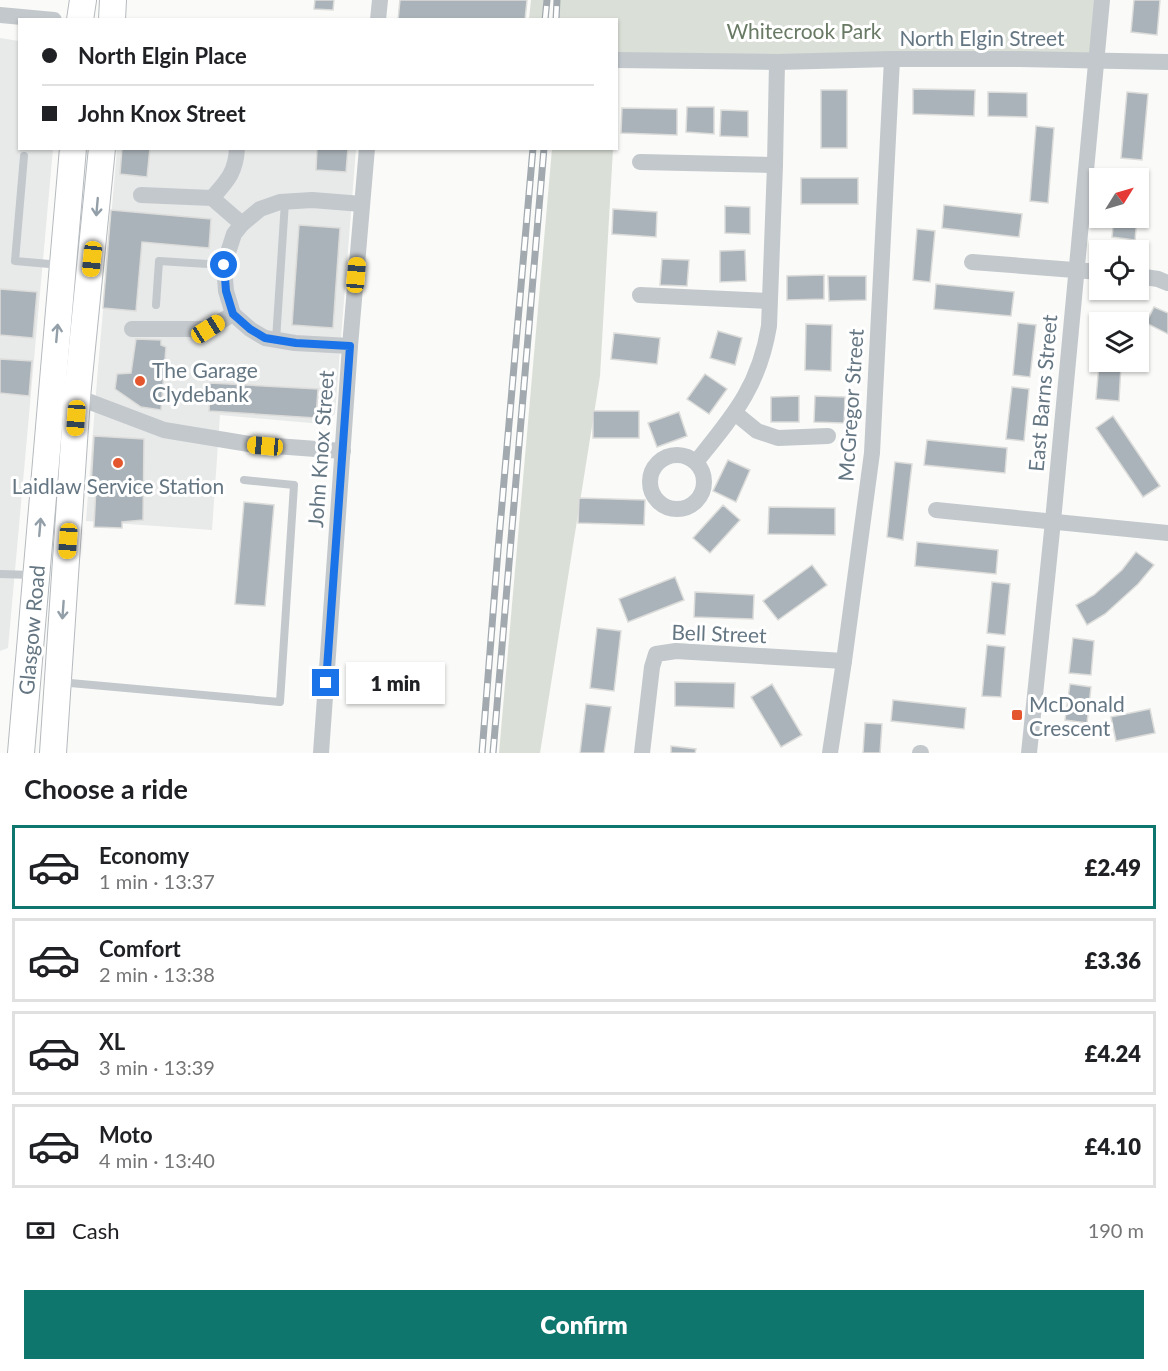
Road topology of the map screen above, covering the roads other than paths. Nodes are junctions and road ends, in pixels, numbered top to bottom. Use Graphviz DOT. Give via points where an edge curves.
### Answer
graph roads {
  1 [pos="83,0"];
  2 [pos="113,0"];
  3 [pos="380,0"];
  4 [pos="1102,0"];
  5 [pos="0,15"];
  6 [pos="32,18"];
  7 [pos="80,18"];
  8 [pos="112,18"];
  9 [pos="378,18"];
  10 [pos="892,59"];
  11 [pos="618,60"];
  12 [pos="1097,60"];
  13 [pos="777,62"];
  14 [pos="1168,62"];
  15 [pos="73,150"];
  16 [pos="102,150"];
  17 [pos="237,150"];
  18 [pos="367,150"];
  19 [pos="24,156"];
  20 [pos="640,162"];
  21 [pos="775,165"];
  22 [pos="141,195"];
  23 [pos="212,198"];
  24 [pos="285,202"];
  25 [pos="362,204"];
  26 [pos="242,224"];
  27 [pos="972,262"];
  28 [pos="63,265"];
  29 [pos="224,265"];
  30 [pos="1076,270"];
  31 [pos="1089,271"];
  32 [pos="1149,278"];
  33 [pos="1168,283"];
  34 [pos="640,295"];
  35 [pos="769,301"];
  36 [pos="156,305"];
  37 [pos="233,314"];
  38 [pos="132,328"];
  39 [pos="276,340"];
  40 [pos="350,346"];
  41 [pos="77,397"];
  42 [pos="735,413"];
  43 [pos="828,436"];
  44 [pos="343,451"];
  45 [pos="696,462"];
  46 [pos="244,480"];
  47 [pos="936,510"];
  48 [pos="1053,521"];
  49 [pos="1168,532"];
  50 [pos="0,574"];
  51 [pos="36,575"];
  52 [pos="844,662"];
  53 [pos="59,682"];
  54 [pos="21,753"];
  55 [pos="53,753"];
  56 [pos="321,753"];
  57 [pos="642,753"];
  58 [pos="830,753"];
  59 [pos="1029,753"];
  1 -- 7 [label="main road"];
  2 -- 8 [label="main road"];
  3 -- 9 [label="street"];
  4 -- 12 [label="street, East Barns Street"];
  5 -- 6 [label="street"];
  10 -- 12 [label="street, North Elgin Street"];
  10 -- 13 [label="street, North Elgin Street"];
  10 -- 52 [label="street, McGregor Street" via="872,453"];
  11 -- 13 [label="street, North Elgin Street"];
  12 -- 14 [label="street, North Elgin Street"];
  12 -- 30 [label="street, East Barns Street"];
  13 -- 21 [label="street"];
  15 -- 28 [label="main road, Glasgow Road"];
  16 -- 41 [label="main road, Glasgow Road, one-way"];
  17 -- 23 [label="street" via="230,178"];
  18 -- 25 [label="street, John Knox Street"];
  19 -- 28 [label="lane" via="15,261"];
  20 -- 21 [label="street"];
  21 -- 35 [label="street"];
  22 -- 23 [label="street"];
  23 -- 26 [label="street"];
  24 -- 25 [label="street"];
  24 -- 26 [label="street" via="260,209"];
  24 -- 39 [label="lane"];
  25 -- 40 [label="street, John Knox Street"];
  26 -- 29 [label="street" via="234,234"];
  27 -- 30 [label="street"];
  51 -- 28 [label="main road, Glasgow Road, one-way"];
  29 -- 36 [label="lane" via="159,261"];
  29 -- 37 [label="street"];
  30 -- 31 [label="street"];
  30 -- 48 [label="street, East Barns Street"];
  32 -- 33 [label="street"];
  34 -- 35 [label="street"];
  35 -- 42 [label="street" via="765,349"];
  37 -- 38 [label="street" via="208,329"];
  37 -- 39 [label="street" via="250,329"];
  39 -- 40 [label="street"];
  40 -- 44 [label="street, John Knox Street"];
  41 -- 44 [label="street" via="164,430 249,444"];
  41 -- 53 [label="main road, Glasgow Road, one-way"];
  42 -- 43 [label="street" via="758,431 778,438"];
  42 -- 45 [label="street"];
  44 -- 56 [label="street, John Knox Street"];
  46 -- 53 [label="lane" via="294,485 280,702"];
  47 -- 48 [label="street"];
  48 -- 49 [label="street"];
  48 -- 59 [label="street, East Barns Street"];
  50 -- 51 [label="lane"];
  51 -- 54 [label="main road, Glasgow Road"];
  52 -- 57 [label="street, Bell Street" via="676,651 656,654"];
  52 -- 58 [label="street, McGregor Street"];
  53 -- 55 [label="main road, Glasgow Road"];
}
